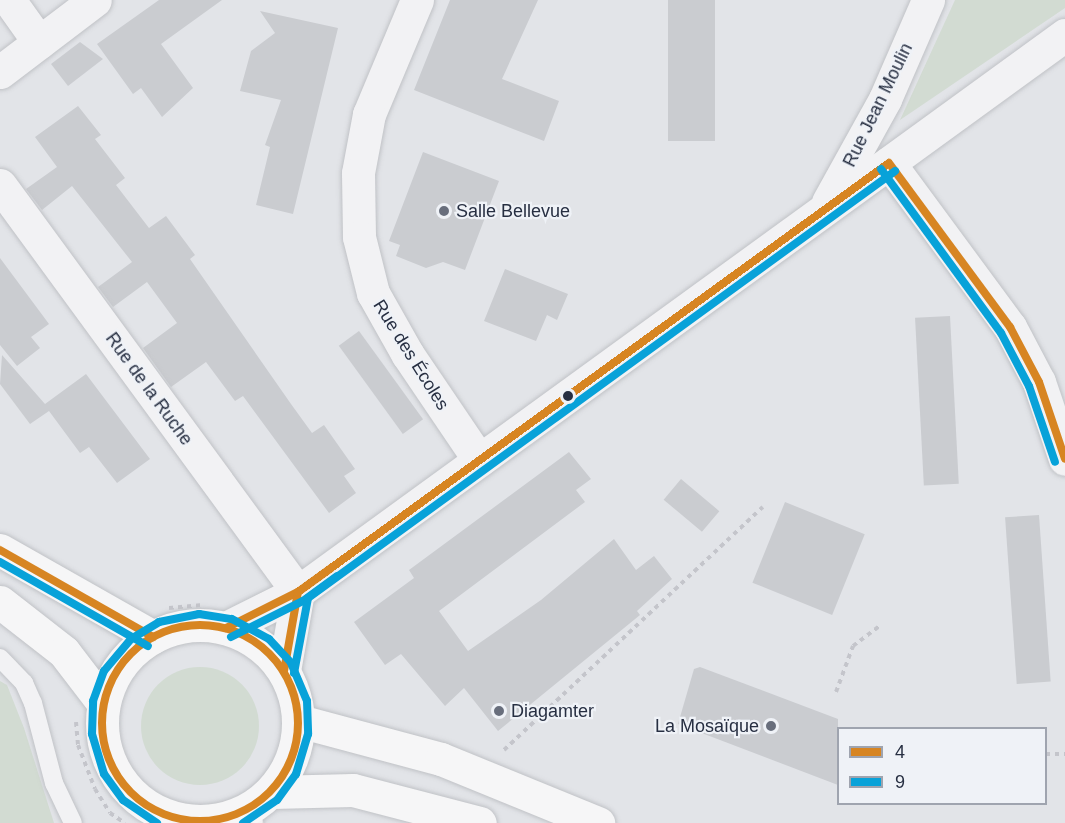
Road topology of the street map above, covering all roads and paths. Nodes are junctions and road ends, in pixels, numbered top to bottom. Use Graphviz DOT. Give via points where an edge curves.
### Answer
graph roads {
  1 [pos="9,0"];
  2 [pos="95,0"];
  3 [pos="417,0"];
  4 [pos="928,0"];
  5 [pos="1065,35"];
  6 [pos="39,42"];
  7 [pos="0,72"];
  8 [pos="889,163"];
  9 [pos="0,185"];
  10 [pos="825,209"];
  11 [pos="1065,459"];
  12 [pos="479,460"];
  13 [pos="763,507"];
  14 [pos="0,550"];
  15 [pos="298,592"];
  16 [pos="0,602"];
  17 [pos="219,616"];
  18 [pos="881,624"];
  19 [pos="139,630"];
  20 [pos="0,658"];
  21 [pos="284,671"];
  22 [pos="83,675"];
  23 [pos="836,692"];
  24 [pos="103,703"];
  25 [pos="299,721"];
  26 [pos="1047,754"];
  27 [pos="1065,754"];
  28 [pos="482,775"];
  29 [pos="258,808"];
  30 [pos="73,823"];
  31 [pos="125,823"];
  32 [pos="480,823"];
  33 [pos="598,823"];
  1 -- 6 [label="street"];
  2 -- 6 [label="street"];
  3 -- 12 [label="street, Rue des Écoles" via="369,114 358,173 359,237 373,293 408,356"];
  4 -- 10 [label="street, Rue Jean Moulin" via="885,99"];
  5 -- 8 [label="street"];
  6 -- 7 [label="street"];
  8 -- 10 [label="street"];
  8 -- 11 [label="street" via="1010,327 1039,382"];
  9 -- 15 [label="street, Rue de la Ruche"];
  10 -- 12 [label="street"];
  12 -- 15 [label="street"];
  13 -- 28 [label="path" via="515,737"];
  14 -- 19 [label="main road"];
  15 -- 17 [label="street"];
  15 -- 21 [label="street"];
  16 -- 22 [label="main road" via="44,634"];
  17 -- 19 [label="main road" via="184,627"];
  17 -- 19 [label="path" via="138,606"];
  17 -- 21 [label="main road"];
  18 -- 23 [label="path" via="853,646"];
  19 -- 24 [label="main road"];
  20 -- 30 [label="lane" via="24,683 33,703 54,783"];
  21 -- 25 [label="main road"];
  22 -- 24 [label="main road"];
  22 -- 31 [label="path" via="72,691 78,745 94,789 110,813"];
  24 -- 29 [label="main road" via="102,735 111,766 138,799 155,812 186,821 218,821"];
  25 -- 28 [label="main road"];
  25 -- 29 [label="main road" via="296,747"];
  26 -- 27 [label="path"];
  28 -- 33 [label="main road"];
  29 -- 32 [label="main road" via="354,790"];
}
